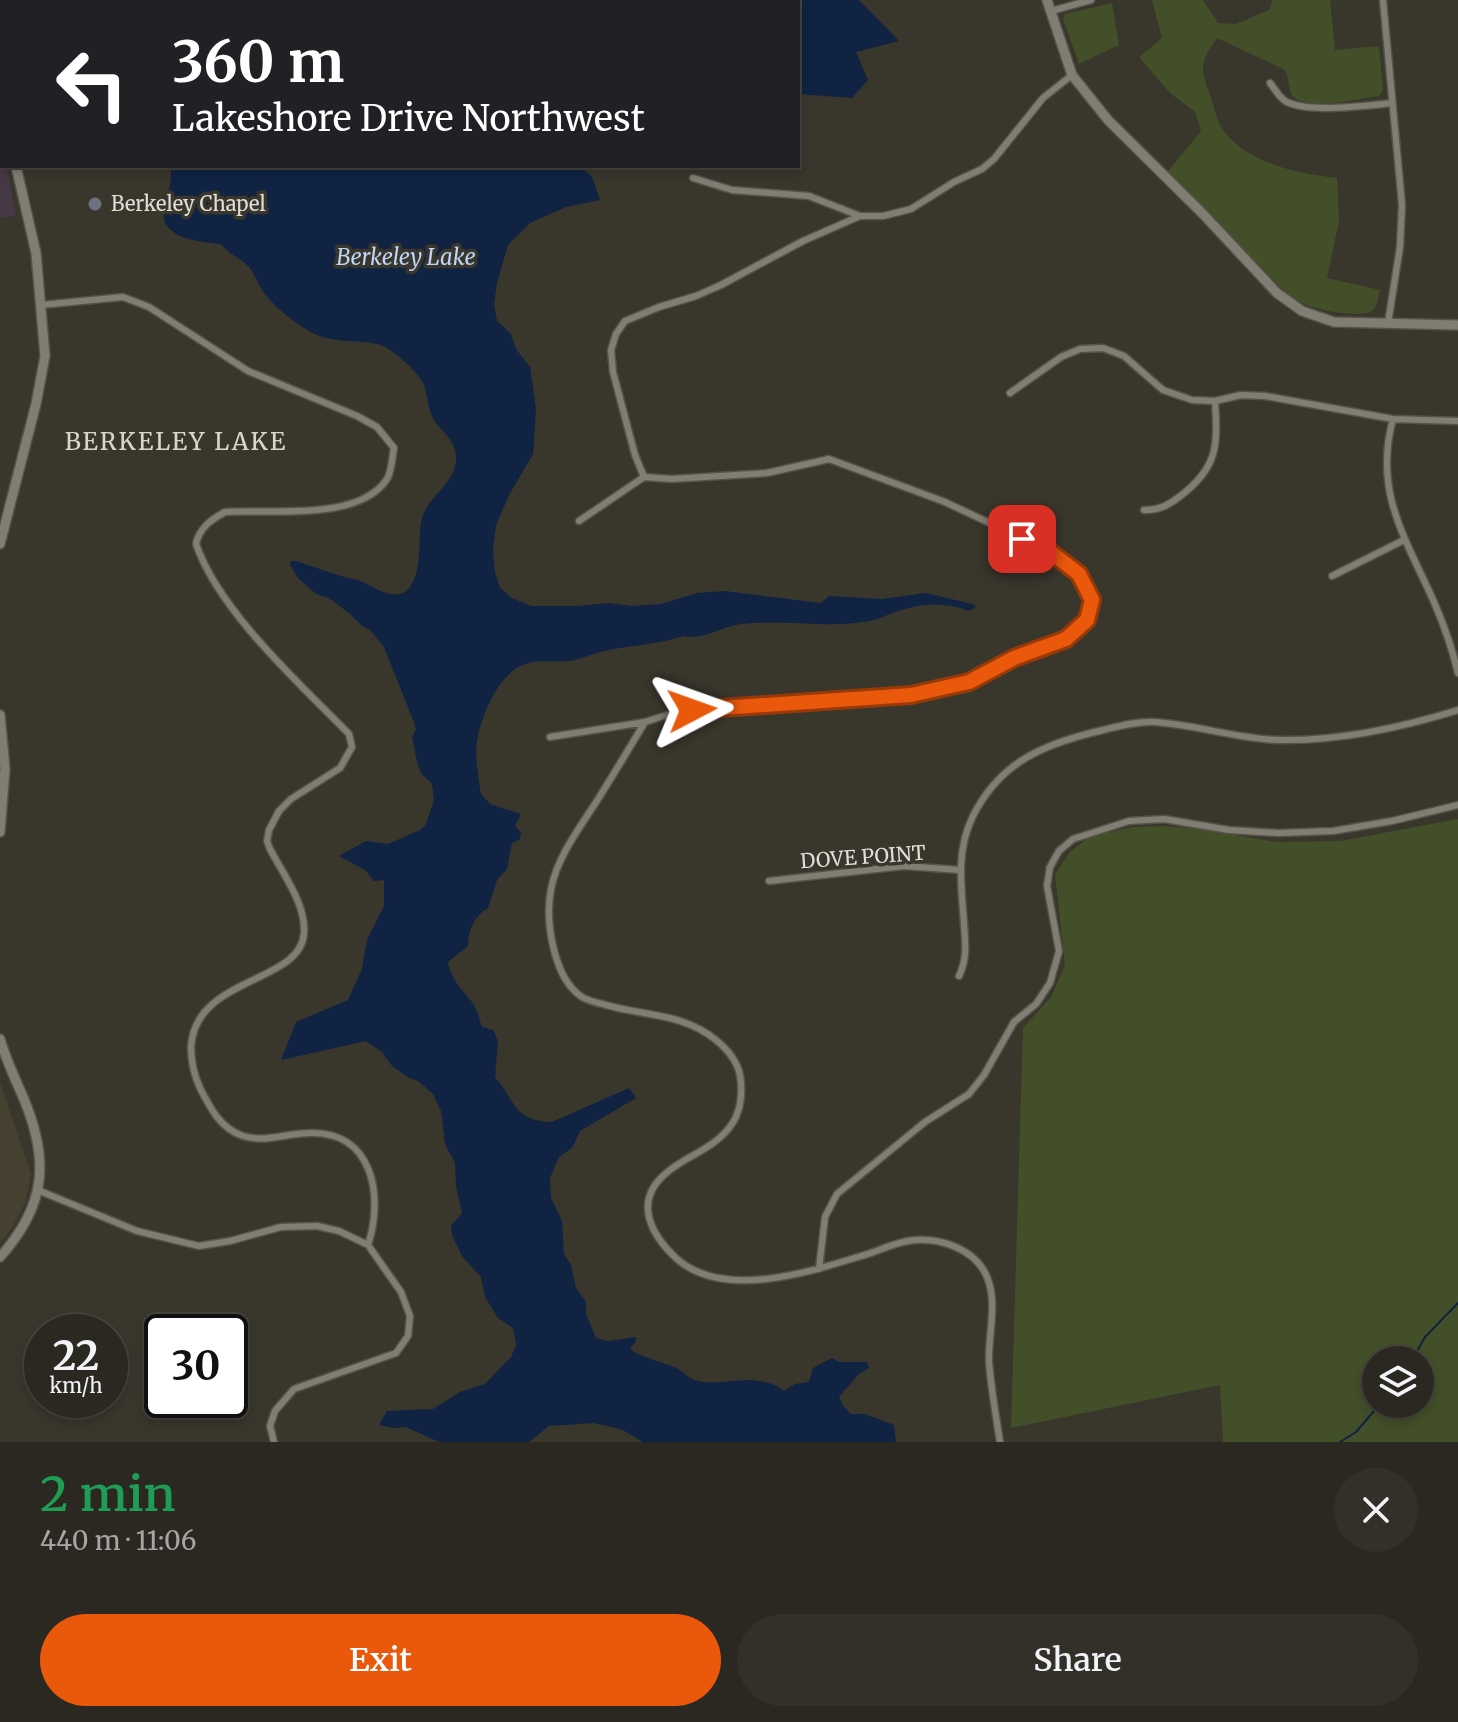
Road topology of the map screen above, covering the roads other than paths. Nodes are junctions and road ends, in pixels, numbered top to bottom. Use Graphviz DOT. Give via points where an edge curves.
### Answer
graph roads {
  1 [pos="1047,0"];
  2 [pos="1091,0"];
  3 [pos="1383,0"];
  4 [pos="1051,11"];
  5 [pos="1072,75"];
  6 [pos="1270,83"];
  7 [pos="1392,103"];
  8 [pos="16,168"];
  9 [pos="693,178"];
  10 [pos="860,216"];
  11 [pos="41,305"];
  12 [pos="1388,323"];
  13 [pos="1458,325"];
  14 [pos="1010,393"];
  15 [pos="1215,401"];
  16 [pos="1393,419"];
  17 [pos="1458,421"];
  18 [pos="644,477"];
  19 [pos="1144,510"];
  20 [pos="579,521"];
  21 [pos="1404,540"];
  22 [pos="0,544"];
  23 [pos="1332,576"];
  24 [pos="1458,673"];
  25 [pos="1458,710"];
  26 [pos="0,715"];
  27 [pos="645,722"];
  28 [pos="550,737"];
  29 [pos="1458,805"];
  30 [pos="0,832"];
  31 [pos="960,870"];
  32 [pos="769,881"];
  33 [pos="959,976"];
  34 [pos="0,1039"];
  35 [pos="40,1191"];
  36 [pos="368,1245"];
  37 [pos="0,1257"];
  38 [pos="819,1269"];
  39 [pos="274,1442"];
  40 [pos="1000,1442"];
  1 -- 4 [label="street"];
  2 -- 4 [label="street"];
  3 -- 7 [label="street"];
  4 -- 5 [label="street"];
  5 -- 10 [label="street" via="1043,98 982,169 911,209"];
  5 -- 12 [label="street" via="1108,120 1277,293 1302,311 1334,322"];
  6 -- 7 [label="street" via="1285,102 1300,105"];
  7 -- 12 [label="street" via="1402,205"];
  8 -- 11 [label="street" via="34,241"];
  9 -- 10 [label="street" via="732,190 809,196"];
  10 -- 18 [label="street" via="721,285 625,321 611,350 613,372"];
  11 -- 22 [label="street" via="45,356"];
  11 -- 36 [label="street" via="123,297 149,307 248,371 377,427 394,448 388,478 371,494 338,509 225,512 201,531 196,544 203,564 247,626 349,734 352,747 340,768 291,799 269,830 270,849 304,923 297,953 204,1011 192,1031 191,1057 198,1084 223,1125 241,1136 260,1140 338,1135 357,1149 370,1169 375,1199"];
  12 -- 13 [label="street"];
  14 -- 15 [label="street" via="1061,357 1103,348 1124,356 1163,390"];
  15 -- 16 [label="street" via="1241,395 1273,398"];
  15 -- 19 [label="street" via="1215,453 1201,480 1166,507"];
  16 -- 17 [label="street"];
  16 -- 21 [label="street" via="1387,487"];
  18 -- 20 [label="street"];
  18 -- 27 [label="street" via="767,473 829,459 945,502 1049,551 1079,574 1092,600 1087,620 1066,639 969,682 911,695 676,712"];
  21 -- 23 [label="street"];
  21 -- 24 [label="street" via="1435,603"];
  25 -- 31 [label="street" via="1316,740 1255,738 1149,722 1056,741 1016,764 982,800 965,837"];
  26 -- 30 [label="street" via="5,769"];
  27 -- 28 [label="street"];
  27 -- 38 [label="street" via="560,865 551,888 548,929 554,954 583,998 699,1027 726,1048 738,1068 737,1115 707,1147 662,1176 646,1215 650,1228 678,1260 706,1276 736,1281"];
  29 -- 38 [label="street" via="1333,831 1229,830 1164,819 1129,821 1073,839 1050,867 1047,886 1059,951 1050,983 1014,1022 969,1094 925,1122 837,1194 825,1217"];
  31 -- 32 [label="street, DOVE POINT" via="904,866"];
  31 -- 33 [label="street" via="966,960"];
  34 -- 35 [label="street" via="40,1154"];
  35 -- 36 [label="street" via="137,1231 199,1246 281,1227 317,1226"];
  35 -- 37 [label="street" via="27,1223"];
  36 -- 39 [label="street" via="401,1292 410,1316 408,1336 396,1353 294,1389 275,1411 270,1426"];
  38 -- 40 [label="street" via="908,1241 944,1241 967,1253 986,1274 993,1297 989,1366"];
}
